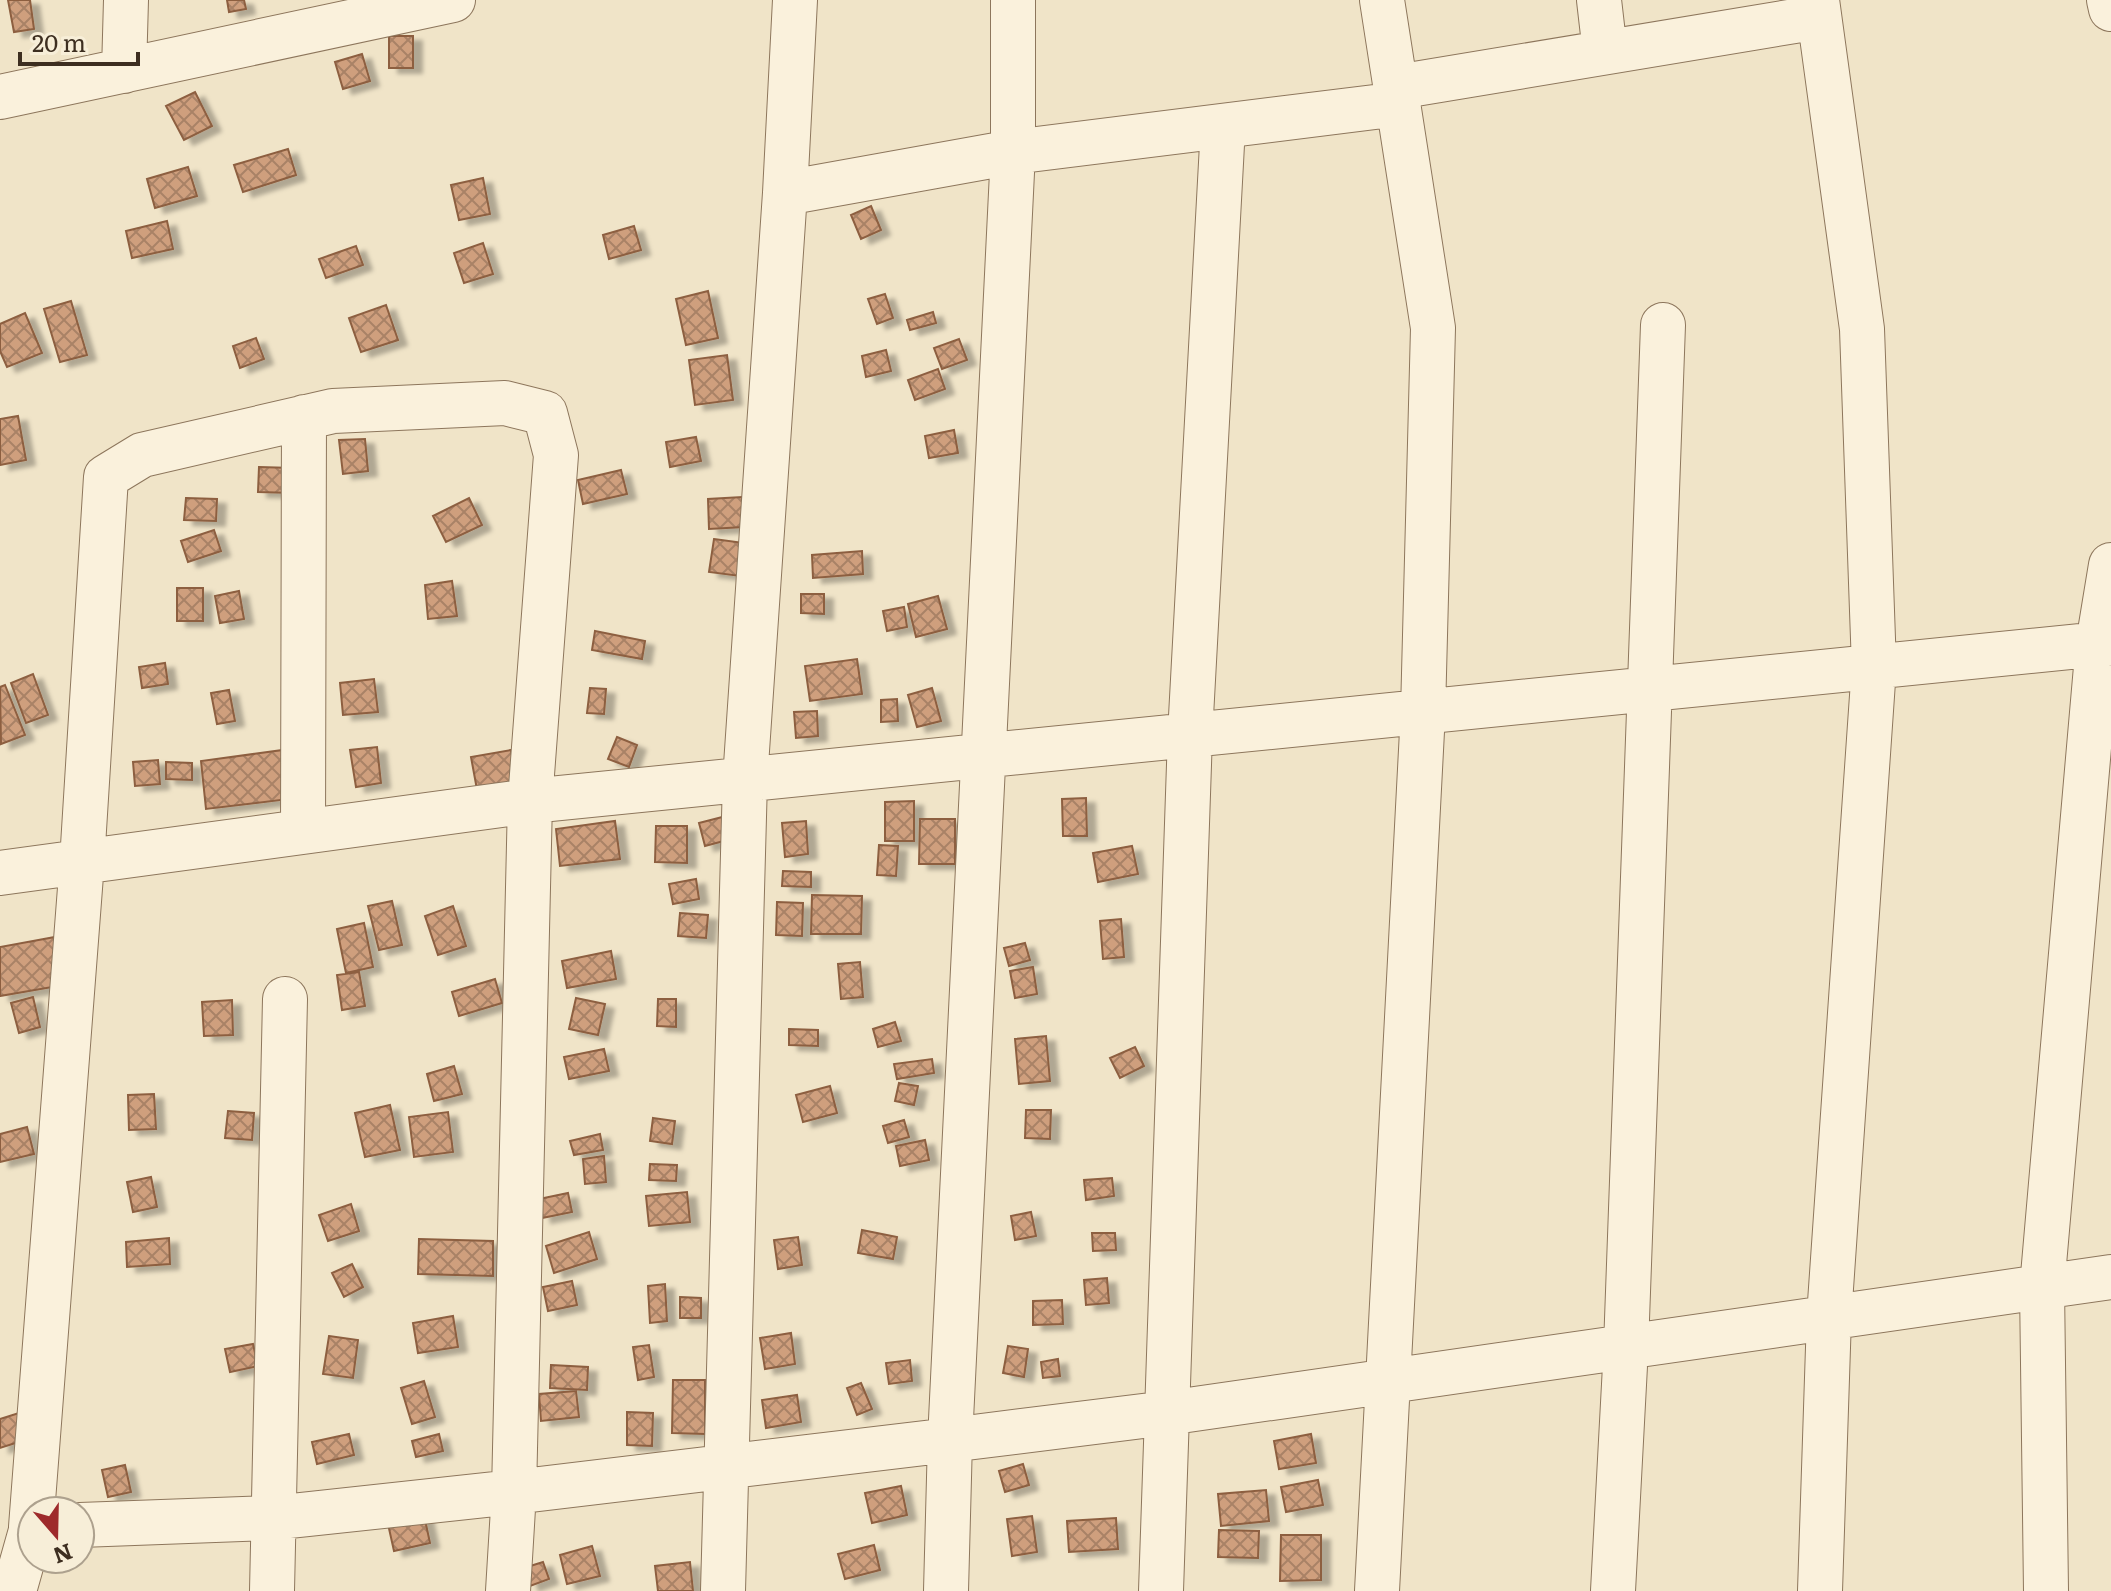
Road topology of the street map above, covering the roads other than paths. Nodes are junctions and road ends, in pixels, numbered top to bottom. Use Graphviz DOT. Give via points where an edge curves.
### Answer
graph roads {
  1 [pos="126,0"];
  2 [pos="453,0"];
  3 [pos="795,0"];
  4 [pos="1013,0"];
  5 [pos="1382,0"];
  6 [pos="1599,0"];
  7 [pos="2109,0"];
  8 [pos="1818,8"];
  9 [pos="2111,9"];
  10 [pos="345,12"];
  11 [pos="1605,52"];
  12 [pos="124,71"];
  13 [pos="1398,96"];
  14 [pos="0,97"];
  15 [pos="1223,126"];
  16 [pos="1013,152"];
  17 [pos="785,193"];
  18 [pos="1663,325"];
  19 [pos="304,417"];
  20 [pos="2111,565"];
  21 [pos="2104,644"];
  22 [pos="1874,667"];
  23 [pos="1650,690"];
  24 [pos="1423,712"];
  25 [pos="1190,735"];
  26 [pos="983,756"];
  27 [pos="745,780"];
  28 [pos="530,801"];
  29 [pos="303,832"];
  30 [pos="82,862"];
  31 [pos="0,873"];
  32 [pos="285,999"];
  33 [pos="2111,1277"];
  34 [pos="2042,1287"];
  35 [pos="1829,1317"];
  36 [pos="1626,1347"];
  37 [pos="1388,1381"];
  38 [pos="1167,1413"];
  39 [pos="950,1440"];
  40 [pos="727,1467"];
  41 [pos="514,1492"];
  42 [pos="33,1495"];
  43 [pos="272,1518"];
  44 [pos="96,1524"];
  45 [pos="272,1591"];
  46 [pos="508,1591"];
  47 [pos="723,1591"];
  48 [pos="946,1591"];
  49 [pos="1161,1591"];
  50 [pos="1377,1591"];
  51 [pos="1613,1591"];
  52 [pos="1820,1591"];
  53 [pos="2046,1591"];
  1 -- 12 [label="street"];
  2 -- 10 [label="street"];
  3 -- 17 [label="street"];
  4 -- 16 [label="street"];
  5 -- 13 [label="street"];
  6 -- 11 [label="street"];
  7 -- 9 [label="street"];
  8 -- 11 [label="street"];
  8 -- 22 [label="street" via="1862,329"];
  10 -- 12 [label="street"];
  11 -- 13 [label="street"];
  12 -- 14 [label="street"];
  13 -- 15 [label="street"];
  13 -- 24 [label="street" via="1433,328"];
  15 -- 16 [label="street"];
  15 -- 25 [label="street"];
  16 -- 17 [label="street"];
  16 -- 26 [label="street"];
  17 -- 27 [label="street"];
  18 -- 23 [label="street"];
  19 -- 28 [label="street" via="505,403 545,413 556,455"];
  19 -- 29 [label="street"];
  19 -- 30 [label="street" via="142,455 106,477"];
  20 -- 21 [label="street"];
  21 -- 22 [label="street"];
  21 -- 34 [label="street"];
  22 -- 23 [label="street"];
  22 -- 35 [label="street"];
  23 -- 24 [label="street"];
  23 -- 36 [label="street"];
  24 -- 25 [label="street"];
  24 -- 37 [label="street"];
  25 -- 26 [label="street"];
  25 -- 38 [label="street"];
  26 -- 27 [label="street"];
  26 -- 39 [label="street"];
  27 -- 28 [label="street"];
  27 -- 40 [label="street"];
  28 -- 29 [label="street"];
  28 -- 41 [label="street"];
  29 -- 30 [label="street"];
  30 -- 31 [label="street"];
  30 -- 42 [label="street"];
  32 -- 43 [label="street"];
  33 -- 34 [label="street"];
  34 -- 35 [label="street"];
  34 -- 53 [label="street"];
  35 -- 36 [label="street"];
  35 -- 52 [label="street"];
  36 -- 37 [label="street"];
  36 -- 51 [label="street"];
  37 -- 38 [label="street"];
  37 -- 50 [label="street"];
  38 -- 39 [label="street"];
  38 -- 49 [label="street"];
  39 -- 40 [label="street"];
  39 -- 48 [label="street"];
  40 -- 41 [label="street"];
  40 -- 47 [label="street"];
  41 -- 43 [label="street"];
  41 -- 46 [label="street"];
  43 -- 44 [label="street"];
  43 -- 45 [label="street"];
}
